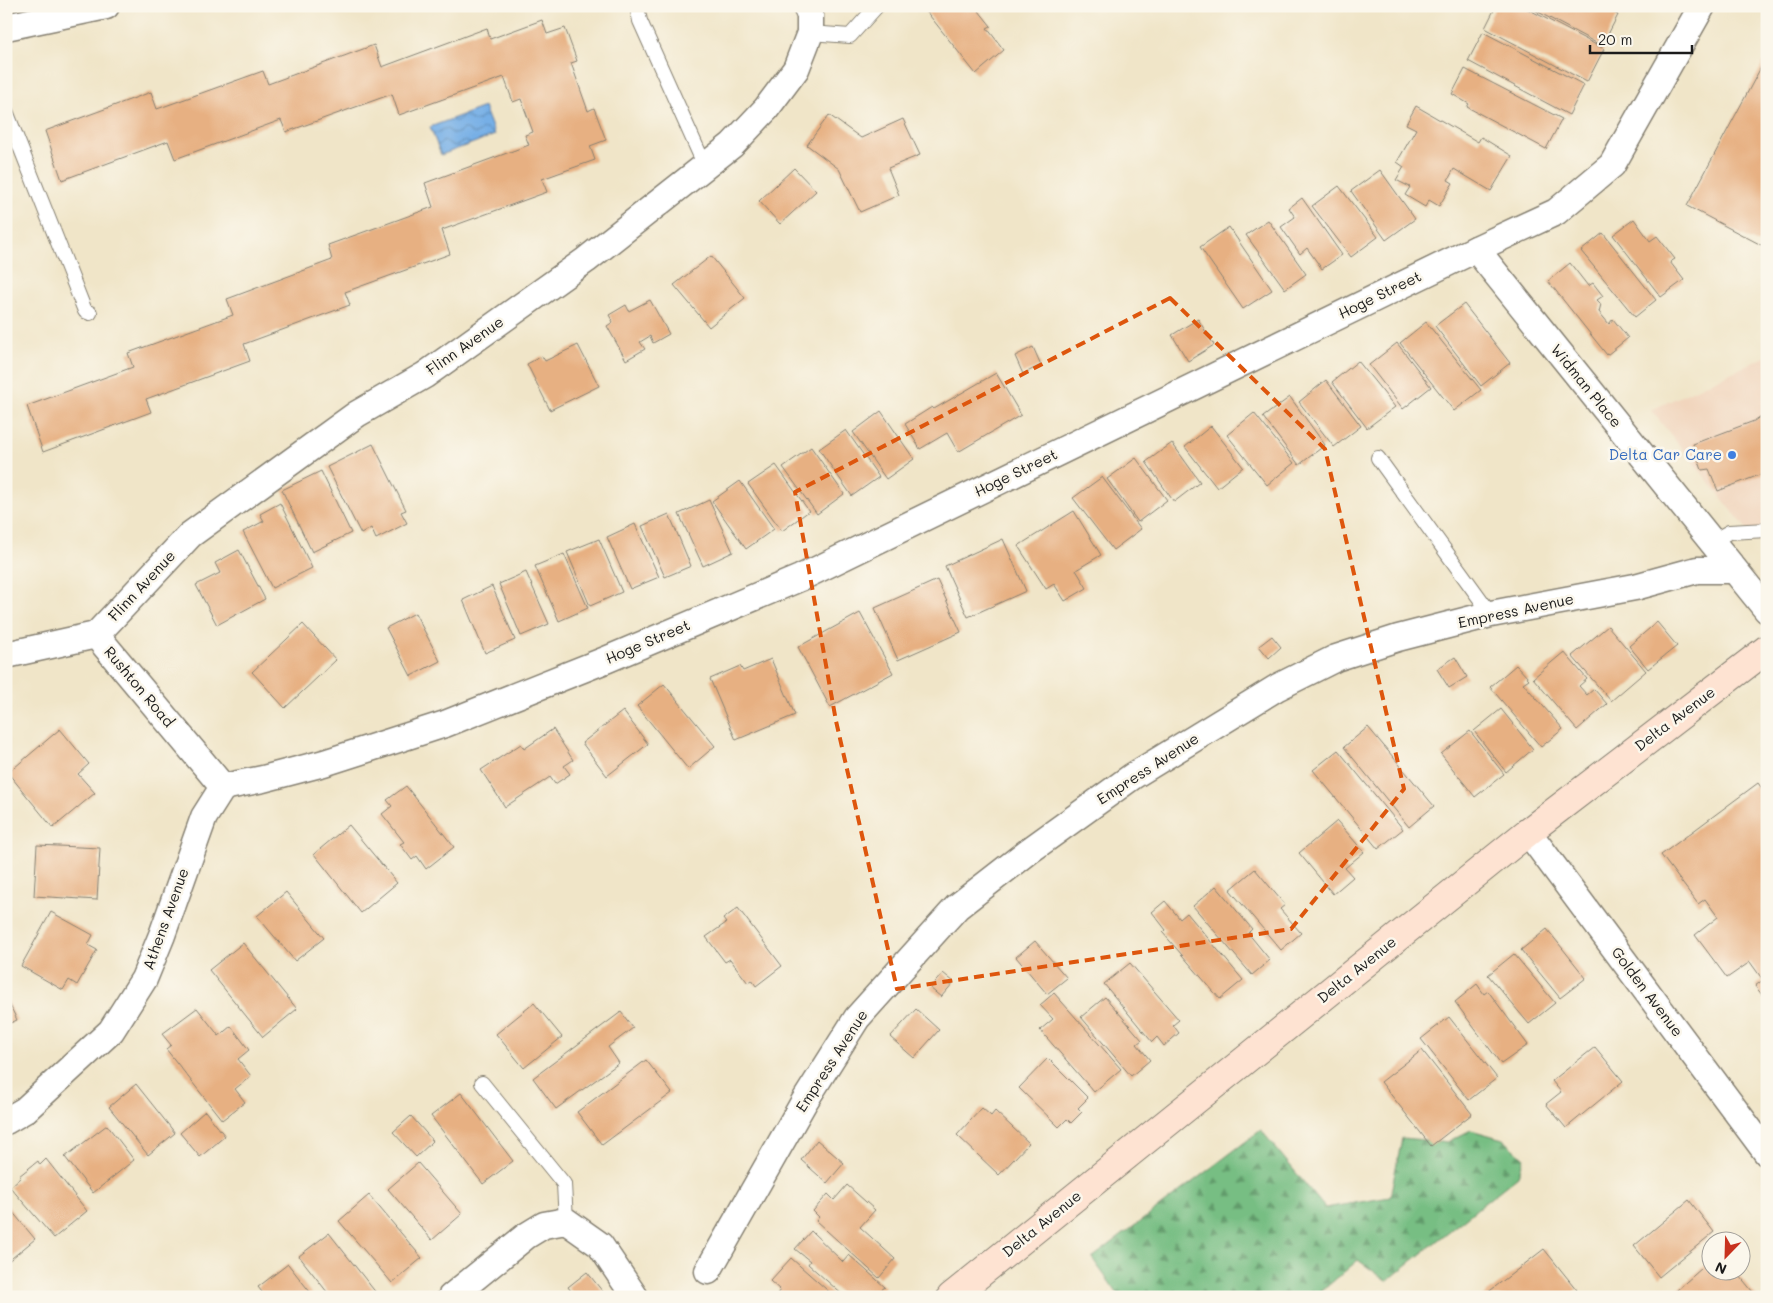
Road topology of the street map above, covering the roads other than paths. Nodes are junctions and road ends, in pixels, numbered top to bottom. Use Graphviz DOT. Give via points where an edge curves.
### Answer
graph roads {
  1 [pos="106,6"];
  2 [pos="637,6"];
  3 [pos="806,6"];
  4 [pos="877,6"];
  5 [pos="1702,6"];
  6 [pos="6,27"];
  7 [pos="810,33"];
  8 [pos="6,111"];
  9 [pos="705,166"];
  10 [pos="1476,249"];
  11 [pos="90,313"];
  12 [pos="1378,458"];
  13 [pos="1767,530"];
  14 [pos="1712,542"];
  15 [pos="1734,570"];
  16 [pos="1767,610"];
  17 [pos="1491,614"];
  18 [pos="96,635"];
  19 [pos="1767,649"];
  20 [pos="6,655"];
  21 [pos="222,787"];
  22 [pos="1528,832"];
  23 [pos="482,1083"];
  24 [pos="6,1121"];
  25 [pos="1767,1153"];
  26 [pos="566,1221"];
  27 [pos="708,1271"];
  28 [pos="451,1297"];
  29 [pos="635,1297"];
  30 [pos="952,1297"];
  1 -- 6 [label="street"];
  2 -- 9 [label="lane" via="640,21"];
  3 -- 7 [label="street" via="810,15"];
  4 -- 7 [label="lane" via="850,36"];
  5 -- 10 [label="street, Hoge Street" via="1612,165 1556,212"];
  7 -- 9 [label="street, Flinn Avenue" via="796,69 766,110 732,145"];
  8 -- 11 [label="lane" via="85,310"];
  9 -- 18 [label="street, Flinn Avenue" via="586,260 426,375 357,414 190,535"];
  10 -- 14 [label="street, Widman Place"];
  10 -- 21 [label="street, Hoge Street" via="800,578 608,660 445,724 324,763"];
  12 -- 17 [label="lane"];
  13 -- 14 [label="lane" via="1729,532"];
  14 -- 15 [label="street, Widman Place"];
  15 -- 16 [label="street"];
  15 -- 17 [label="street, Empress Avenue" via="1697,570 1635,587"];
  17 -- 27 [label="street, Empress Avenue" via="1336,658 1278,686 1133,776 1029,850 957,907 857,1018 804,1102"];
  18 -- 20 [label="street, Rushton Road"];
  18 -- 21 [label="street, Rushton Road"];
  19 -- 22 [label="main road, Delta Avenue"];
  21 -- 24 [label="street, Athens Avenue" via="204,817 144,979 111,1032 25,1110"];
  22 -- 25 [label="street, Golden Avenue"];
  22 -- 30 [label="main road, Delta Avenue"];
  23 -- 26 [label="lane" via="564,1184"];
  26 -- 28 [label="street" via="544,1225 526,1236"];
  26 -- 29 [label="street" via="600,1245"];
}
